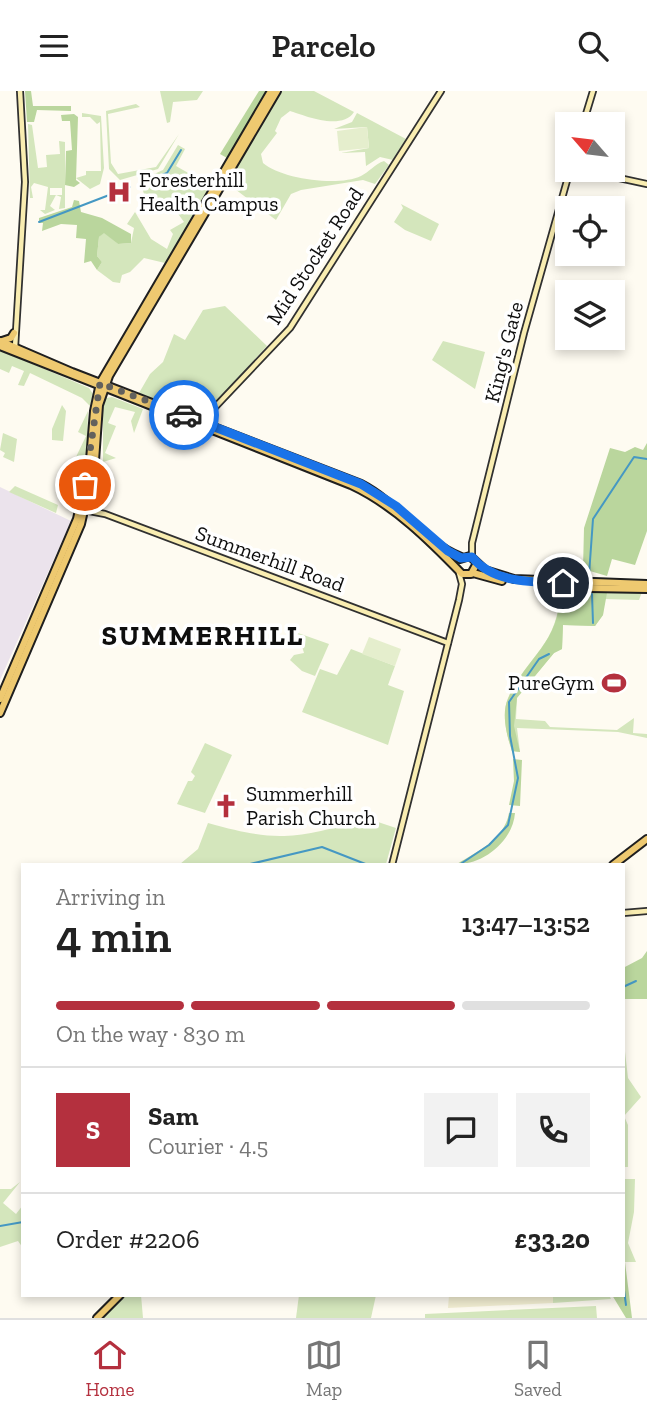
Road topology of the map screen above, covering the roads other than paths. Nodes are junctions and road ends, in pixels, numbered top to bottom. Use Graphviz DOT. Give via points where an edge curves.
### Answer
graph roads {
  1 [pos="20,91"];
  2 [pos="271,91"];
  3 [pos="276,91"];
  4 [pos="441,91"];
  5 [pos="593,91"];
  6 [pos="587,112"];
  7 [pos="625,179"];
  8 [pos="567,182"];
  9 [pos="647,184"];
  10 [pos="23,243"];
  11 [pos="14,333"];
  12 [pos="0,340"];
  13 [pos="0,347"];
  14 [pos="13,349"];
  15 [pos="102,386"];
  16 [pos="201,424"];
  17 [pos="82,510"];
  18 [pos="466,557"];
  19 [pos="476,565"];
  20 [pos="458,569"];
  21 [pos="471,574"];
  22 [pos="462,584"];
  23 [pos="647,585"];
  24 [pos="448,643"];
  25 [pos="0,699"];
  26 [pos="0,713"];
  27 [pos="647,839"];
  28 [pos="393,863"];
  29 [pos="615,863"];
  30 [pos="647,911"];
  31 [pos="625,913"];
  32 [pos="118,1297"];
  33 [pos="97,1318"];
  1 -- 10 [label="street"];
  2 -- 15 [label="main road"];
  3 -- 15 [label="main road"];
  4 -- 16 [label="street, Mid Stocket Road" via="290,328"];
  5 -- 6 [label="street"];
  7 -- 9 [label="street"];
  8 -- 18 [label="street, King's Gate"];
  10 -- 11 [label="street"];
  10 -- 14 [label="street"];
  11 -- 12 [label="main road"];
  11 -- 14 [label="street"];
  12 -- 14 [label="main road"];
  13 -- 14 [label="main road"];
  14 -- 15 [label="main road"];
  15 -- 16 [label="main road"];
  15 -- 17 [label="main road"];
  16 -- 18 [label="main road" via="367,487 441,546"];
  16 -- 20 [label="main road" via="369,494"];
  17 -- 24 [label="street, Summerhill Road" via="105,514"];
  17 -- 25 [label="main road"];
  17 -- 26 [label="main road"];
  18 -- 19 [label="main road"];
  18 -- 20 [label="main road"];
  19 -- 21 [label="main road"];
  19 -- 23 [label="main road" via="527,581"];
  20 -- 21 [label="main road"];
  20 -- 22 [label="street"];
  21 -- 22 [label="street"];
  21 -- 23 [label="main road" via="534,586"];
  22 -- 24 [label="street"];
  24 -- 28 [label="street"];
  27 -- 29 [label="main road"];
  30 -- 31 [label="street"];
  32 -- 33 [label="main road"];
}
